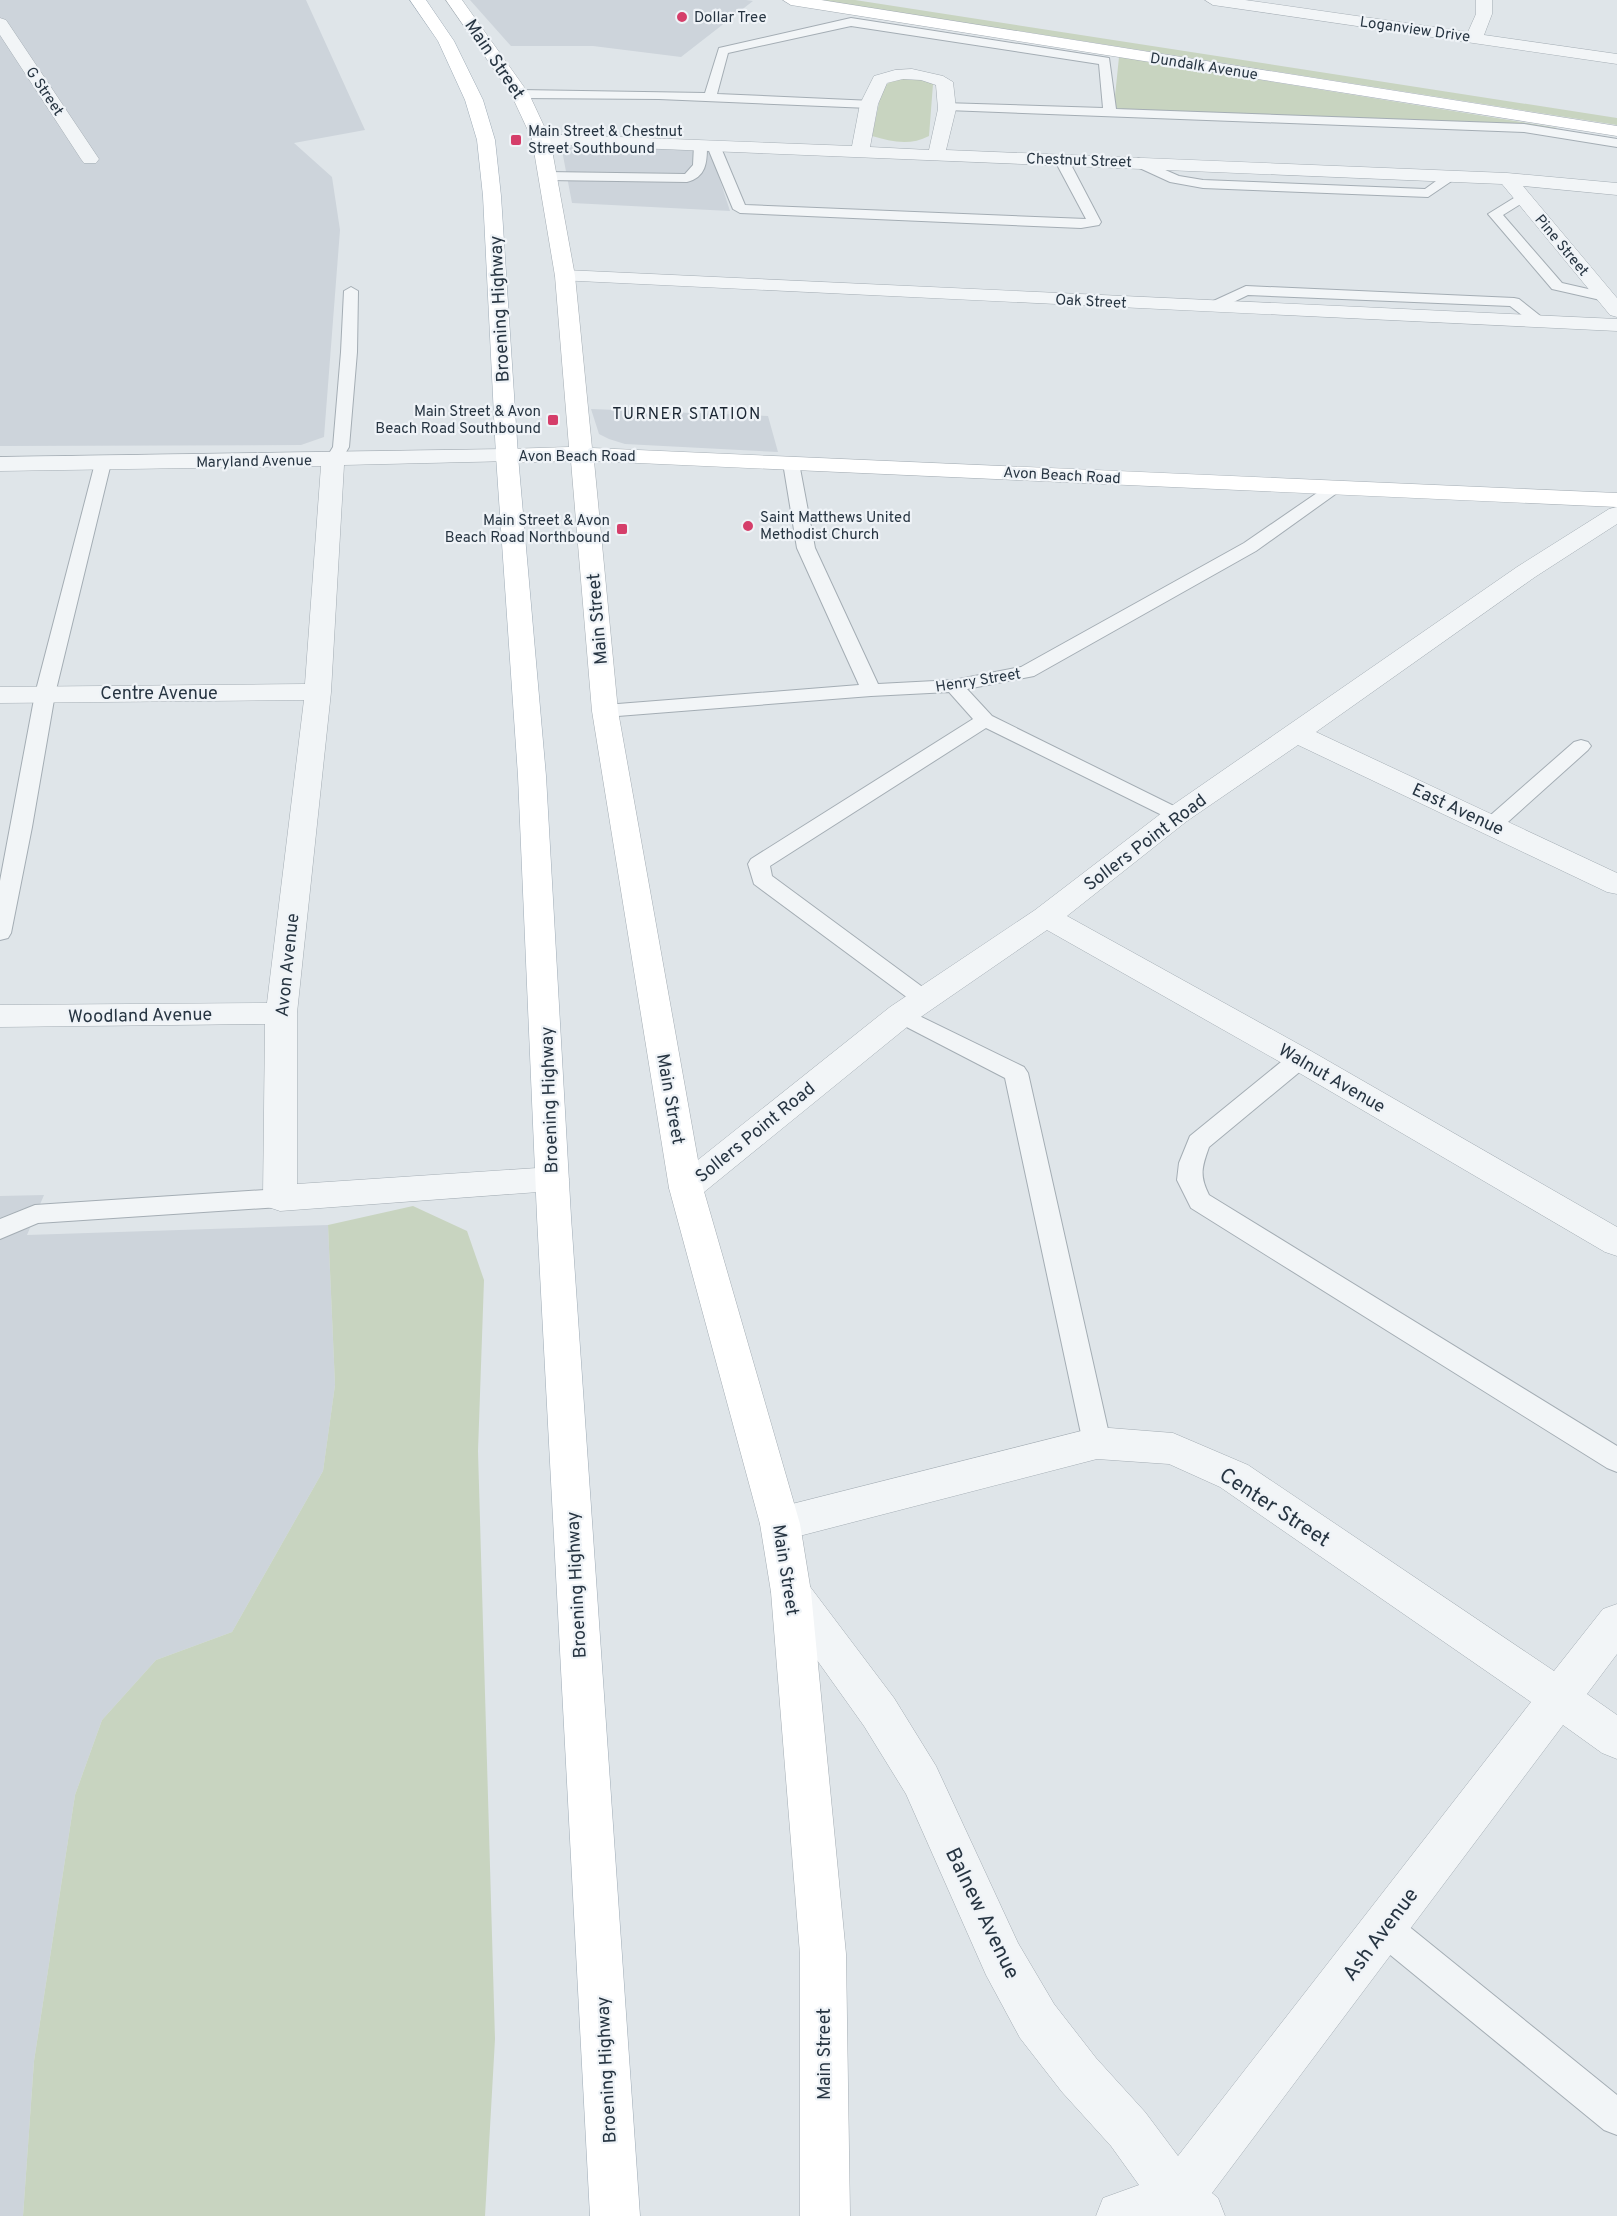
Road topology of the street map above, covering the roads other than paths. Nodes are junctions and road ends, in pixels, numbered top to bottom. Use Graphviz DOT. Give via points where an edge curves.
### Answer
graph roads {
  1 [pos="418,0"];
  2 [pos="454,0"];
  3 [pos="791,0"];
  4 [pos="888,0"];
  5 [pos="1213,0"];
  6 [pos="1484,0"];
  7 [pos="0,23"];
  8 [pos="1474,38"];
  9 [pos="1253,56"];
  10 [pos="1617,59"];
  11 [pos="520,94"];
  12 [pos="710,97"];
  13 [pos="869,104"];
  14 [pos="947,106"];
  15 [pos="1110,113"];
  16 [pos="1617,131"];
  17 [pos="541,139"];
  18 [pos="1617,143"];
  19 [pos="708,146"];
  20 [pos="860,151"];
  21 [pos="936,155"];
  22 [pos="90,159"];
  23 [pos="1061,159"];
  24 [pos="547,176"];
  25 [pos="1507,179"];
  26 [pos="1617,189"];
  27 [pos="1522,197"];
  28 [pos="565,276"];
  29 [pos="351,291"];
  30 [pos="1611,304"];
  31 [pos="1617,325"];
  32 [pos="582,454"];
  33 [pos="507,456"];
  34 [pos="333,460"];
  35 [pos="103,463"];
  36 [pos="791,463"];
  37 [pos="0,464"];
  38 [pos="1336,488"];
  39 [pos="1617,500"];
  40 [pos="1617,514"];
  41 [pos="954,686"];
  42 [pos="871,690"];
  43 [pos="318,692"];
  44 [pos="45,694"];
  45 [pos="0,695"];
  46 [pos="605,711"];
  47 [pos="985,720"];
  48 [pos="1298,734"];
  49 [pos="1581,746"];
  50 [pos="1177,815"];
  51 [pos="1492,825"];
  52 [pos="10,837"];
  53 [pos="1617,885"];
  54 [pos="1046,917"];
  55 [pos="0,933"];
  56 [pos="913,1007"];
  57 [pos="281,1013"];
  58 [pos="0,1016"];
  59 [pos="1300,1059"];
  60 [pos="552,1179"];
  61 [pos="686,1188"];
  62 [pos="280,1198"];
  63 [pos="0,1230"];
  64 [pos="1617,1244"];
  65 [pos="1097,1443"];
  66 [pos="1617,1460"];
  67 [pos="780,1524"];
  68 [pos="791,1592"];
  69 [pos="1617,1622"];
  70 [pos="1559,1698"];
  71 [pos="1617,1740"];
  72 [pos="1384,1928"];
  73 [pos="1617,2117"];
  74 [pos="1189,2206"];
  75 [pos="615,2216"];
  76 [pos="825,2216"];
  77 [pos="1121,2216"];
  1 -- 33 [label="main road, Broening Highway" via="451,50 474,100 486,140 499,287"];
  2 -- 11 [label="main road, Main Street"];
  3 -- 16 [label="main road, Dundalk Avenue"];
  4 -- 9 [label="main road, Dundalk Avenue"];
  5 -- 8 [label="street, Loganview Drive"];
  6 -- 8 [label="street" via="1484,14"];
  7 -- 22 [label="street, G Street"];
  8 -- 10 [label="street, Loganview Drive"];
  11 -- 12 [label="lane"];
  11 -- 17 [label="main road, Main Street"];
  12 -- 13 [label="lane"];
  12 -- 15 [label="lane" via="723,51 850,22 1105,61"];
  13 -- 14 [label="street" via="884,78 920,75 944,82"];
  13 -- 20 [label="street"];
  14 -- 15 [label="lane"];
  14 -- 21 [label="street"];
  15 -- 18 [label="lane" via="1524,128"];
  17 -- 19 [label="street, Chestnut Street"];
  17 -- 24 [label="main road, Main Street"];
  19 -- 20 [label="street, Chestnut Street"];
  19 -- 23 [label="lane" via="740,210 1094,222"];
  19 -- 24 [label="lane" via="693,177"];
  20 -- 21 [label="street, Chestnut Street"];
  21 -- 23 [label="street, Chestnut Street"];
  23 -- 25 [label="street, Chestnut Street"];
  24 -- 28 [label="main road, Main Street"];
  25 -- 26 [label="street, Chestnut Street"];
  25 -- 27 [label="street, Pine Street"];
  27 -- 30 [label="street, Pine Street"];
  27 -- 30 [label="lane" via="1495,214 1557,286"];
  28 -- 31 [label="street, Oak Street"];
  28 -- 32 [label="main road, Main Street"];
  29 -- 34 [label="lane" via="341,447"];
  32 -- 33 [label="main road, Avon Beach Road"];
  32 -- 36 [label="main road, Avon Beach Road"];
  32 -- 46 [label="main road, Main Street"];
  33 -- 34 [label="street, Maryland Avenue"];
  33 -- 60 [label="main road, Broening Highway" via="532,787"];
  34 -- 35 [label="street, Maryland Avenue"];
  34 -- 43 [label="street, Avon Avenue"];
  35 -- 37 [label="street, Maryland Avenue"];
  35 -- 44 [label="lane"];
  36 -- 38 [label="main road, Avon Beach Road"];
  36 -- 42 [label="lane" via="807,548"];
  38 -- 39 [label="main road, Avon Beach Road"];
  38 -- 41 [label="lane, Henry Street" via="1250,547 1027,672"];
  40 -- 48 [label="street, Sollers Point Road" via="1526,572"];
  41 -- 42 [label="lane, Henry Street"];
  41 -- 47 [label="lane"];
  42 -- 46 [label="lane, Henry Street"];
  43 -- 44 [label="street, Centre Avenue"];
  43 -- 57 [label="street, Avon Avenue"];
  44 -- 45 [label="street, Centre Avenue"];
  44 -- 52 [label="lane"];
  46 -- 61 [label="main road, Main Street"];
  47 -- 50 [label="lane"];
  47 -- 56 [label="lane" via="759,864 762,879"];
  48 -- 50 [label="street, Sollers Point Road"];
  48 -- 51 [label="street, East Avenue"];
  49 -- 51 [label="lane"];
  50 -- 54 [label="street, Sollers Point Road"];
  51 -- 53 [label="street, East Avenue"];
  52 -- 55 [label="lane"];
  54 -- 56 [label="street, Sollers Point Road"];
  54 -- 59 [label="street, Walnut Avenue"];
  56 -- 61 [label="street, Sollers Point Road"];
  56 -- 65 [label="lane" via="1016,1073"];
  57 -- 58 [label="street, Woodland Avenue"];
  57 -- 62 [label="street, Avon Avenue"];
  59 -- 64 [label="street, Walnut Avenue"];
  59 -- 66 [label="lane" via="1199,1142 1189,1180 1200,1201"];
  60 -- 62 [label="street"];
  60 -- 75 [label="main road, Broening Highway"];
  61 -- 67 [label="main road, Main Street"];
  62 -- 63 [label="lane" via="35,1215"];
  65 -- 67 [label="street, Center Street"];
  65 -- 70 [label="street, Center Street" via="1173,1449 1234,1476"];
  67 -- 68 [label="main road, Main Street"];
  68 -- 74 [label="street, Balnew Avenue" via="879,1712 921,1780 1002,1959 1037,2021"];
  68 -- 76 [label="main road, Main Street" via="823,1954"];
  69 -- 70 [label="street, Ash Avenue"];
  70 -- 71 [label="street, Center Street"];
  70 -- 72 [label="street, Ash Avenue"];
  72 -- 73 [label="lane"];
  72 -- 74 [label="street, Ash Avenue"];
  74 -- 77 [label="street"];
}
